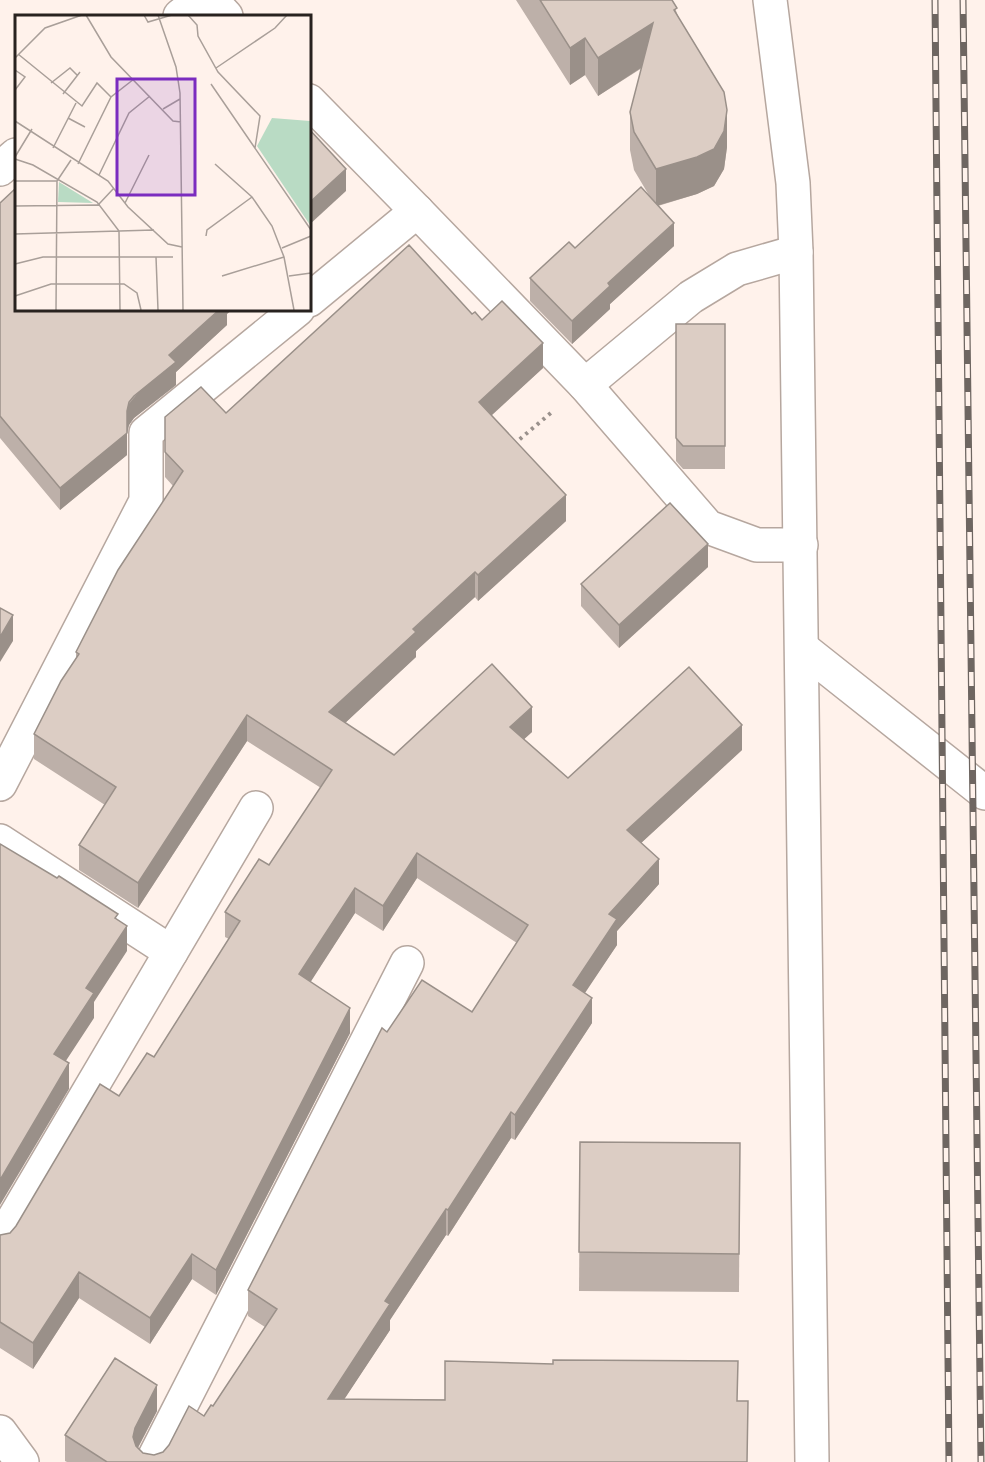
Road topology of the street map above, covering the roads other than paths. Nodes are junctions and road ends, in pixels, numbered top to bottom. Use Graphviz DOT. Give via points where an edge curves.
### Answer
graph roads {
  1 [pos="200,0"];
  2 [pos="211,0"];
  3 [pos="770,0"];
  4 [pos="181,15"];
  5 [pos="225,15"];
  6 [pos="310,102"];
  7 [pos="15,156"];
  8 [pos="0,169"];
  9 [pos="417,211"];
  10 [pos="796,252"];
  11 [pos="310,299"];
  12 [pos="297,310"];
  13 [pos="585,385"];
  14 [pos="801,545"];
  15 [pos="802,648"];
  16 [pos="0,784"];
  17 [pos="985,793"];
  18 [pos="256,808"];
  19 [pos="0,841"];
  20 [pos="171,952"];
  21 [pos="407,963"];
  22 [pos="0,1242"];
  23 [pos="0,1432"];
  24 [pos="22,1462"];
  25 [pos="152,1462"];
  26 [pos="812,1462"];
  1 -- 4 [label="street"];
  2 -- 5 [label="street"];
  3 -- 10 [label="street" via="793,183"];
  6 -- 9 [label="street"];
  7 -- 8 [label="street"];
  9 -- 11 [label="street"];
  9 -- 13 [label="street"];
  10 -- 13 [label="street" via="737,269 691,297"];
  10 -- 14 [label="street"];
  12 -- 16 [label="street" via="146,434 146,501"];
  13 -- 14 [label="street" via="708,527 757,545"];
  14 -- 15 [label="street"];
  15 -- 17 [label="street"];
  15 -- 26 [label="street"];
  18 -- 20 [label="street"];
  19 -- 20 [label="street"];
  20 -- 22 [label="street"];
  21 -- 25 [label="street"];
  23 -- 24 [label="street"];
}
